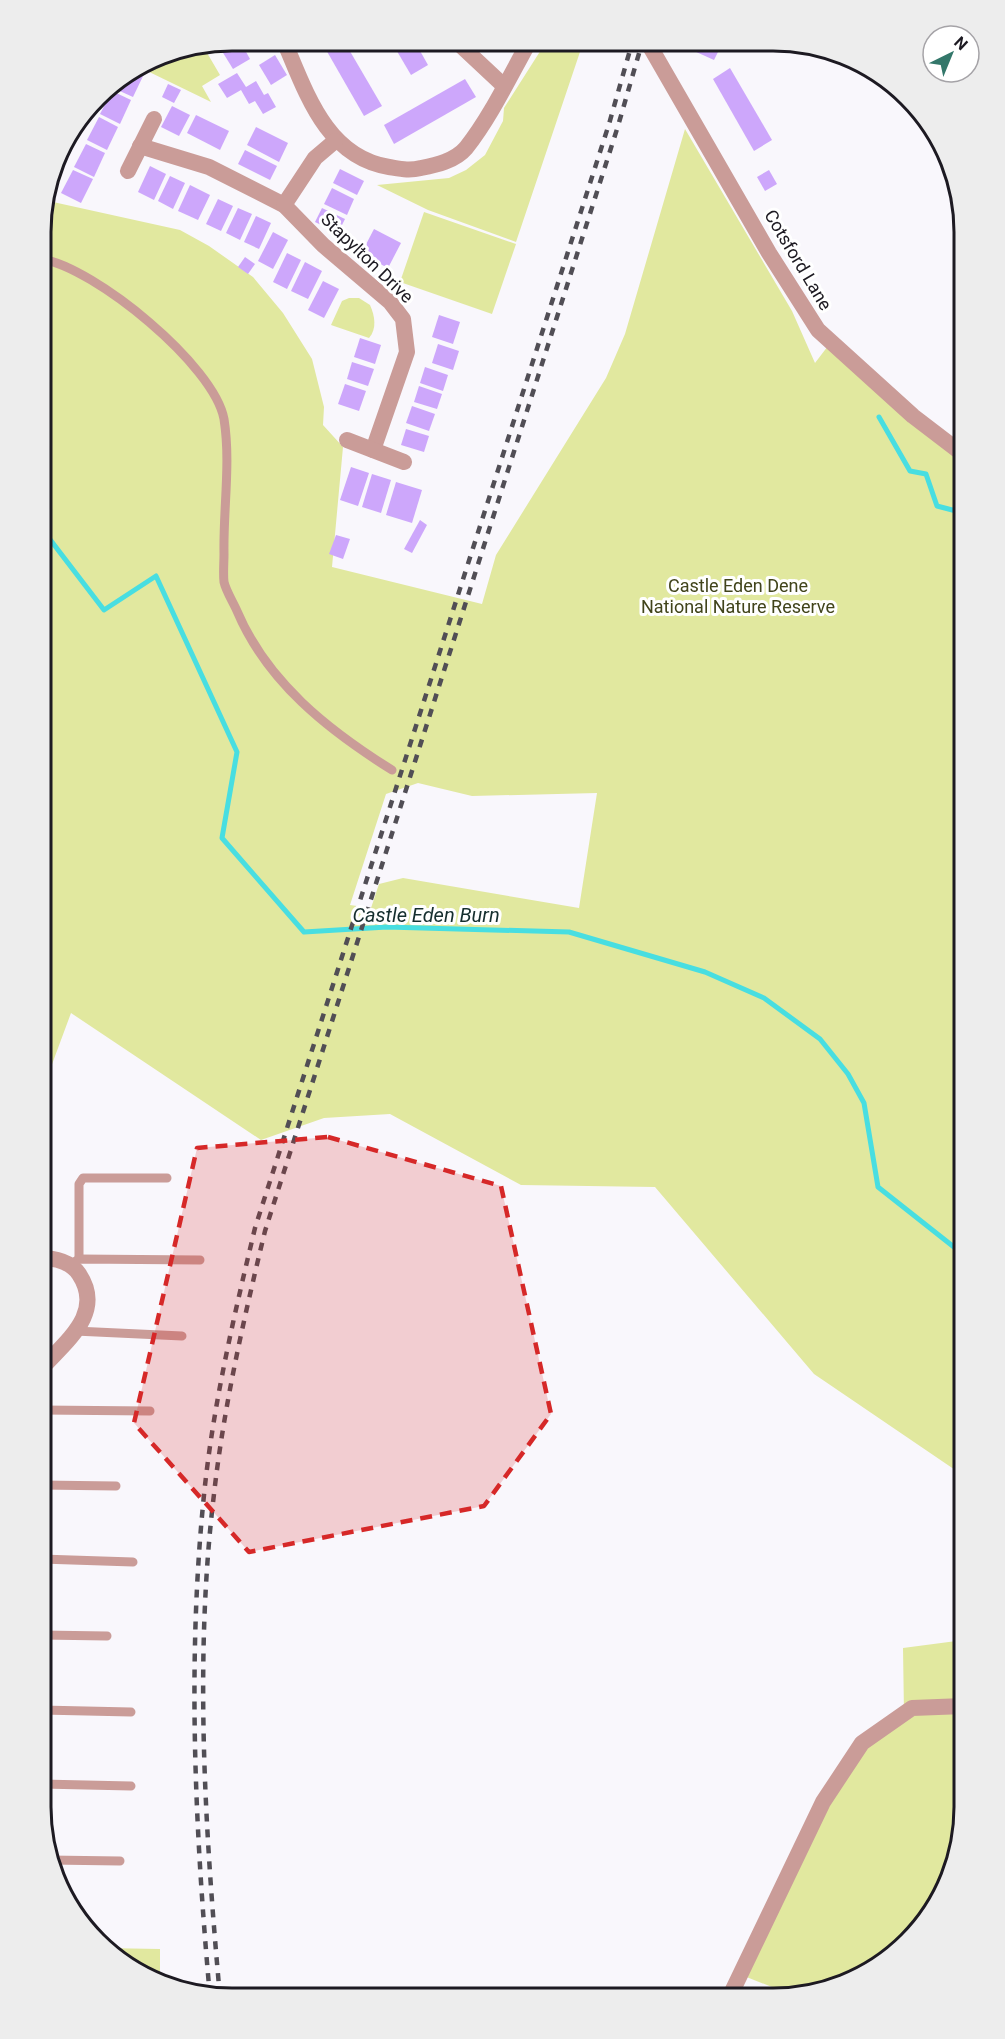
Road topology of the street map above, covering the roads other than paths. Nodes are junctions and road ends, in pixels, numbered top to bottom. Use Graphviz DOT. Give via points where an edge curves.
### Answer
graph roads {
  1 [pos="289,51"];
  2 [pos="467,51"];
  3 [pos="525,51"];
  4 [pos="653,51"];
  5 [pos="504,86"];
  6 [pos="154,119"];
  7 [pos="335,141"];
  8 [pos="141,146"];
  9 [pos="128,171"];
  10 [pos="284,205"];
  11 [pos="51,263"];
  12 [pos="347,440"];
  13 [pos="954,447"];
  14 [pos="373,450"];
  15 [pos="404,462"];
  16 [pos="392,770"];
  17 [pos="167,1179"];
  18 [pos="51,1259"];
  19 [pos="200,1260"];
  20 [pos="74,1262"];
  21 [pos="75,1331"];
  22 [pos="182,1336"];
  23 [pos="51,1358"];
  24 [pos="51,1410"];
  25 [pos="150,1411"];
  26 [pos="51,1485"];
  27 [pos="116,1486"];
  28 [pos="51,1559"];
  29 [pos="133,1562"];
  30 [pos="51,1635"];
  31 [pos="107,1636"];
  32 [pos="954,1706"];
  33 [pos="51,1710"];
  34 [pos="131,1712"];
  35 [pos="51,1784"];
  36 [pos="131,1786"];
  37 [pos="59,1860"];
  38 [pos="120,1861"];
  39 [pos="734,1988"];
  1 -- 7 [label="street"];
  2 -- 5 [label="street"];
  3 -- 5 [label="street"];
  4 -- 13 [label="street, Cotsford Lane" via="818,330 913,416"];
  5 -- 7 [label="street" via="464,150 443,163 409,171 375,165"];
  6 -- 8 [label="street"];
  7 -- 10 [label="street" via="315,158"];
  8 -- 9 [label="street"];
  8 -- 10 [label="street, Stapylton Drive" via="209,167"];
  10 -- 14 [label="street, Stapylton Drive" via="323,245 390,302 403,320 406,352"];
  11 -- 16 [label="lane" via="90,278 126,303 174,346 212,389 223,417 227,459 224,582 248,638 275,677 323,722"];
  12 -- 14 [label="street"];
  14 -- 15 [label="street"];
  17 -- 20 [label="lane" via="83,1178 79,1184"];
  18 -- 20 [label="street"];
  19 -- 20 [label="lane"];
  20 -- 21 [label="street" via="89,1296 86,1313"];
  21 -- 22 [label="lane"];
  21 -- 23 [label="street"];
  24 -- 25 [label="lane"];
  26 -- 27 [label="lane"];
  28 -- 29 [label="lane"];
  30 -- 31 [label="lane"];
  32 -- 39 [label="street" via="912,1708 862,1743 823,1802"];
  33 -- 34 [label="lane"];
  35 -- 36 [label="lane"];
  37 -- 38 [label="lane"];
}
